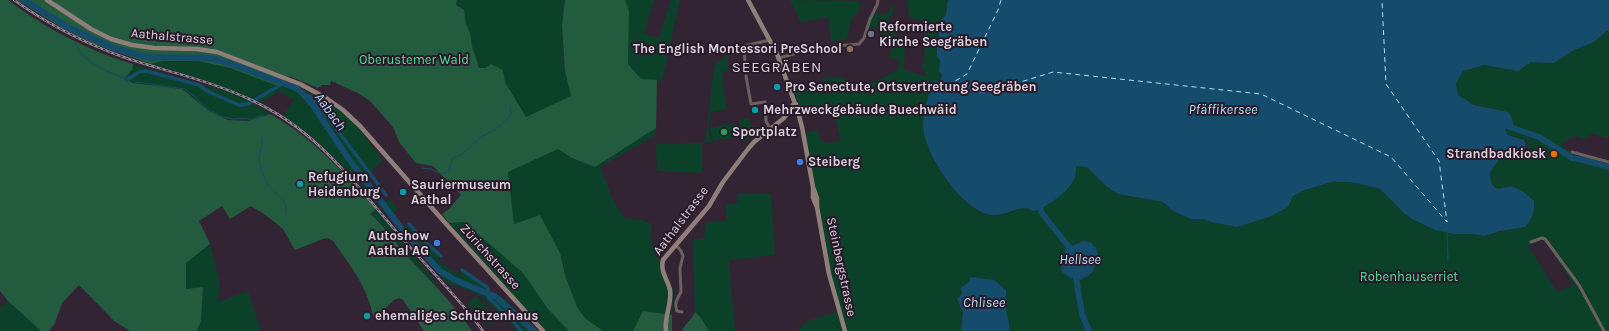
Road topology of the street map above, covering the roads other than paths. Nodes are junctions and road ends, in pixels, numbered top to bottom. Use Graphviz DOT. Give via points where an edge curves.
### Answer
graph roads {
  1 [pos="47,0"];
  2 [pos="748,0"];
  3 [pos="878,0"];
  4 [pos="770,40"];
  5 [pos="779,58"];
  6 [pos="749,65"];
  7 [pos="746,76"];
  8 [pos="300,84"];
  9 [pos="796,104"];
  10 [pos="770,129"];
  11 [pos="1572,152"];
  12 [pos="1609,162"];
  13 [pos="1531,242"];
  14 [pos="676,245"];
  15 [pos="682,312"];
  16 [pos="543,331"];
  17 [pos="666,331"];
  18 [pos="845,331"];
  19 [pos="1604,331"];
  1 -- 8 [label="street, Aathalstrasse" via="96,32 122,43 217,52"];
  2 -- 4 [label="street, Steinbergstrasse"];
  3 -- 5 [label="street" via="864,38 859,44 815,48"];
  4 -- 5 [label="street, Steinbergstrasse"];
  4 -- 6 [label="street" via="744,46 745,63"];
  5 -- 9 [label="street, Steinbergstrasse"];
  7 -- 10 [label="street" via="751,104 765,102 767,125"];
  8 -- 16 [label="street, Zürichstrasse" via="326,98 355,121"];
  9 -- 10 [label="street, Aathalstrasse"];
  9 -- 18 [label="street, Steinbergstrasse" via="813,187 817,195 829,274"];
  10 -- 14 [label="street, Aathalstrasse" via="748,149 709,206"];
  11 -- 12 [label="street"];
  13 -- 19 [label="street" via="1545,239 1579,285"];
  14 -- 15 [label="street" via="683,256 680,268 681,292 677,297 676,307"];
  14 -- 17 [label="street, Aathalstrasse" via="662,264 670,294"];
}
